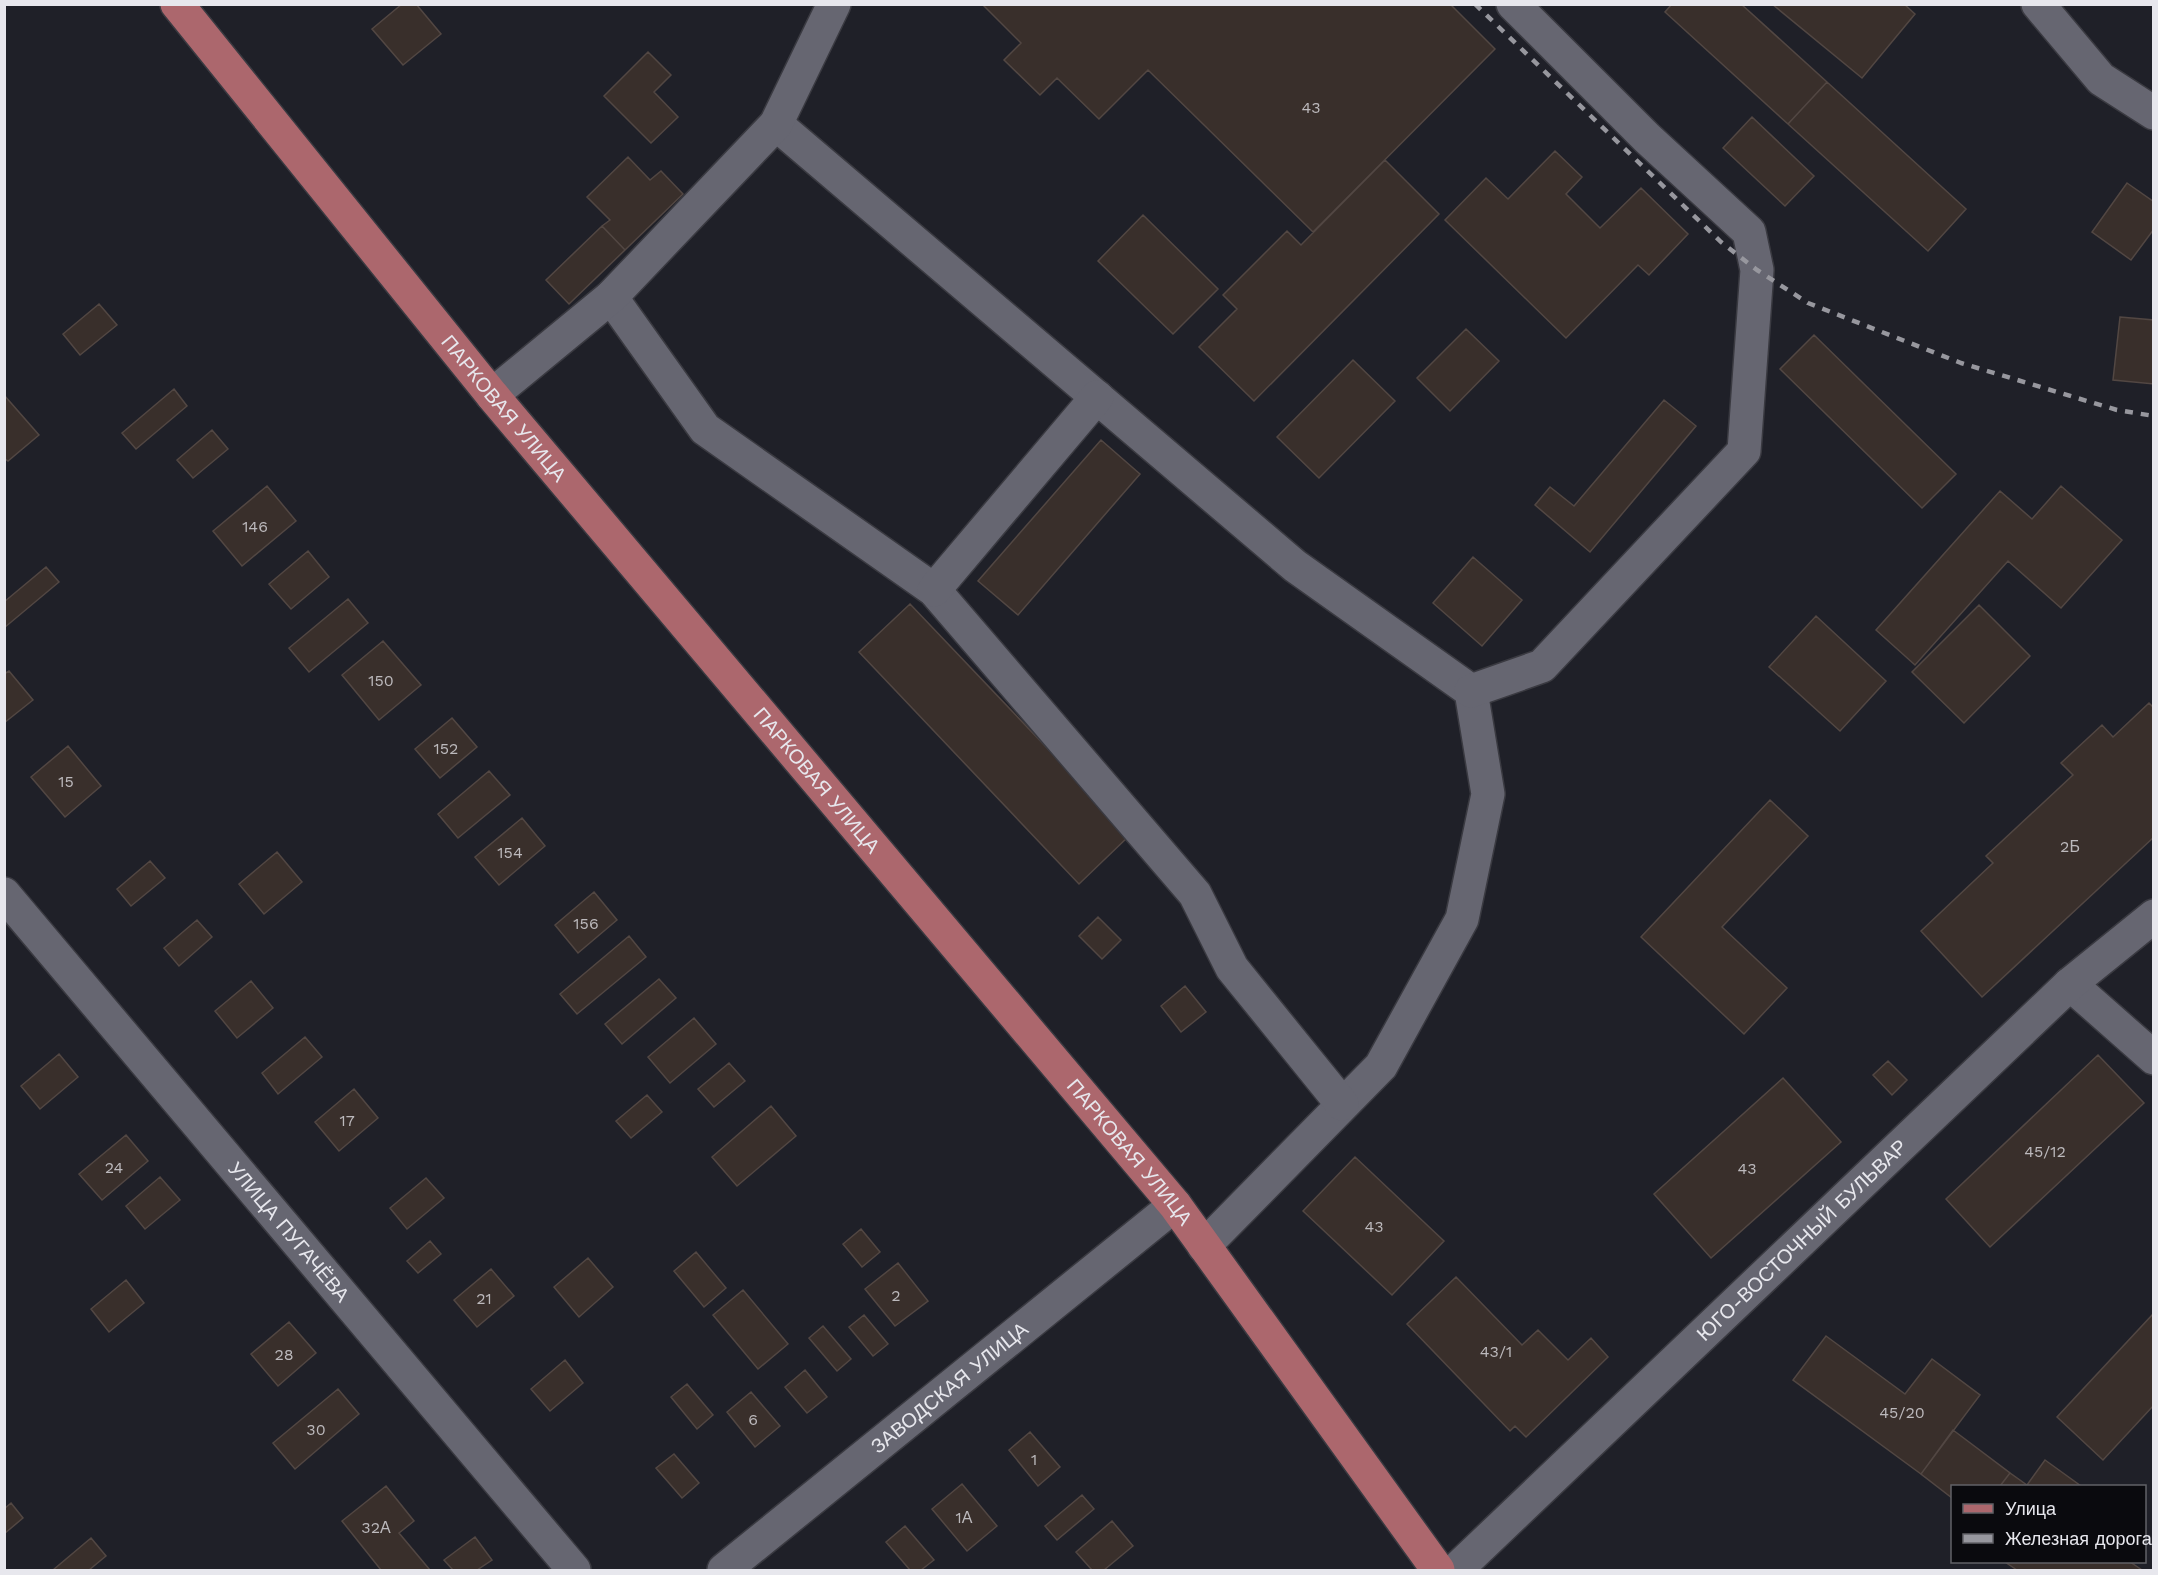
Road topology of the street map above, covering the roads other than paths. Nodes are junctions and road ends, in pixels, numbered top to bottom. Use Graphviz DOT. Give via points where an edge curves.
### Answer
graph roads {
  1 [pos="177,4"];
  2 [pos="834,4"];
  3 [pos="1513,4"];
  4 [pos="2038,4"];
  5 [pos="2154,113"];
  6 [pos="776,124"];
  7 [pos="611,297"];
  8 [pos="492,395"];
  9 [pos="1097,397"];
  10 [pos="934,590"];
  11 [pos="1471,691"];
  12 [pos="4,894"];
  13 [pos="2154,916"];
  14 [pos="2070,984"];
  15 [pos="2154,1058"];
  16 [pos="1342,1104"];
  17 [pos="1175,1205"];
  18 [pos="1204,1246"];
  19 [pos="574,1570"];
  20 [pos="724,1570"];
  21 [pos="1437,1570"];
  22 [pos="1456,1570"];
  1 -- 8 [label="main road, ПАРКОВАЯ УЛИЦА"];
  2 -- 6 [label="street"];
  3 -- 11 [label="street" via="1647,138 1749,232 1758,270 1743,451 1542,666"];
  4 -- 5 [label="street" via="2101,79"];
  6 -- 7 [label="street"];
  6 -- 9 [label="street"];
  7 -- 8 [label="street"];
  7 -- 10 [label="street" via="705,429"];
  8 -- 17 [label="main road, ПАРКОВАЯ УЛИЦА"];
  9 -- 10 [label="street"];
  9 -- 11 [label="street" via="1295,566"];
  10 -- 16 [label="street" via="1195,894 1232,968"];
  11 -- 16 [label="street" via="1488,794 1462,919 1381,1066"];
  12 -- 19 [label="street, УЛИЦА ПУГАЧЁВА"];
  13 -- 14 [label="street, ЮГО-ВОСТОЧНЫЙ БУЛЬВАР"];
  14 -- 15 [label="street"];
  14 -- 22 [label="street, ЮГО-ВОСТОЧНЫЙ БУЛЬВАР"];
  16 -- 18 [label="street"];
  17 -- 18 [label="main road, ПАРКОВАЯ УЛИЦА"];
  17 -- 20 [label="street, ЗАВОДСКАЯ УЛИЦА"];
  18 -- 21 [label="main road, ПАРКОВАЯ УЛИЦА"];
}
